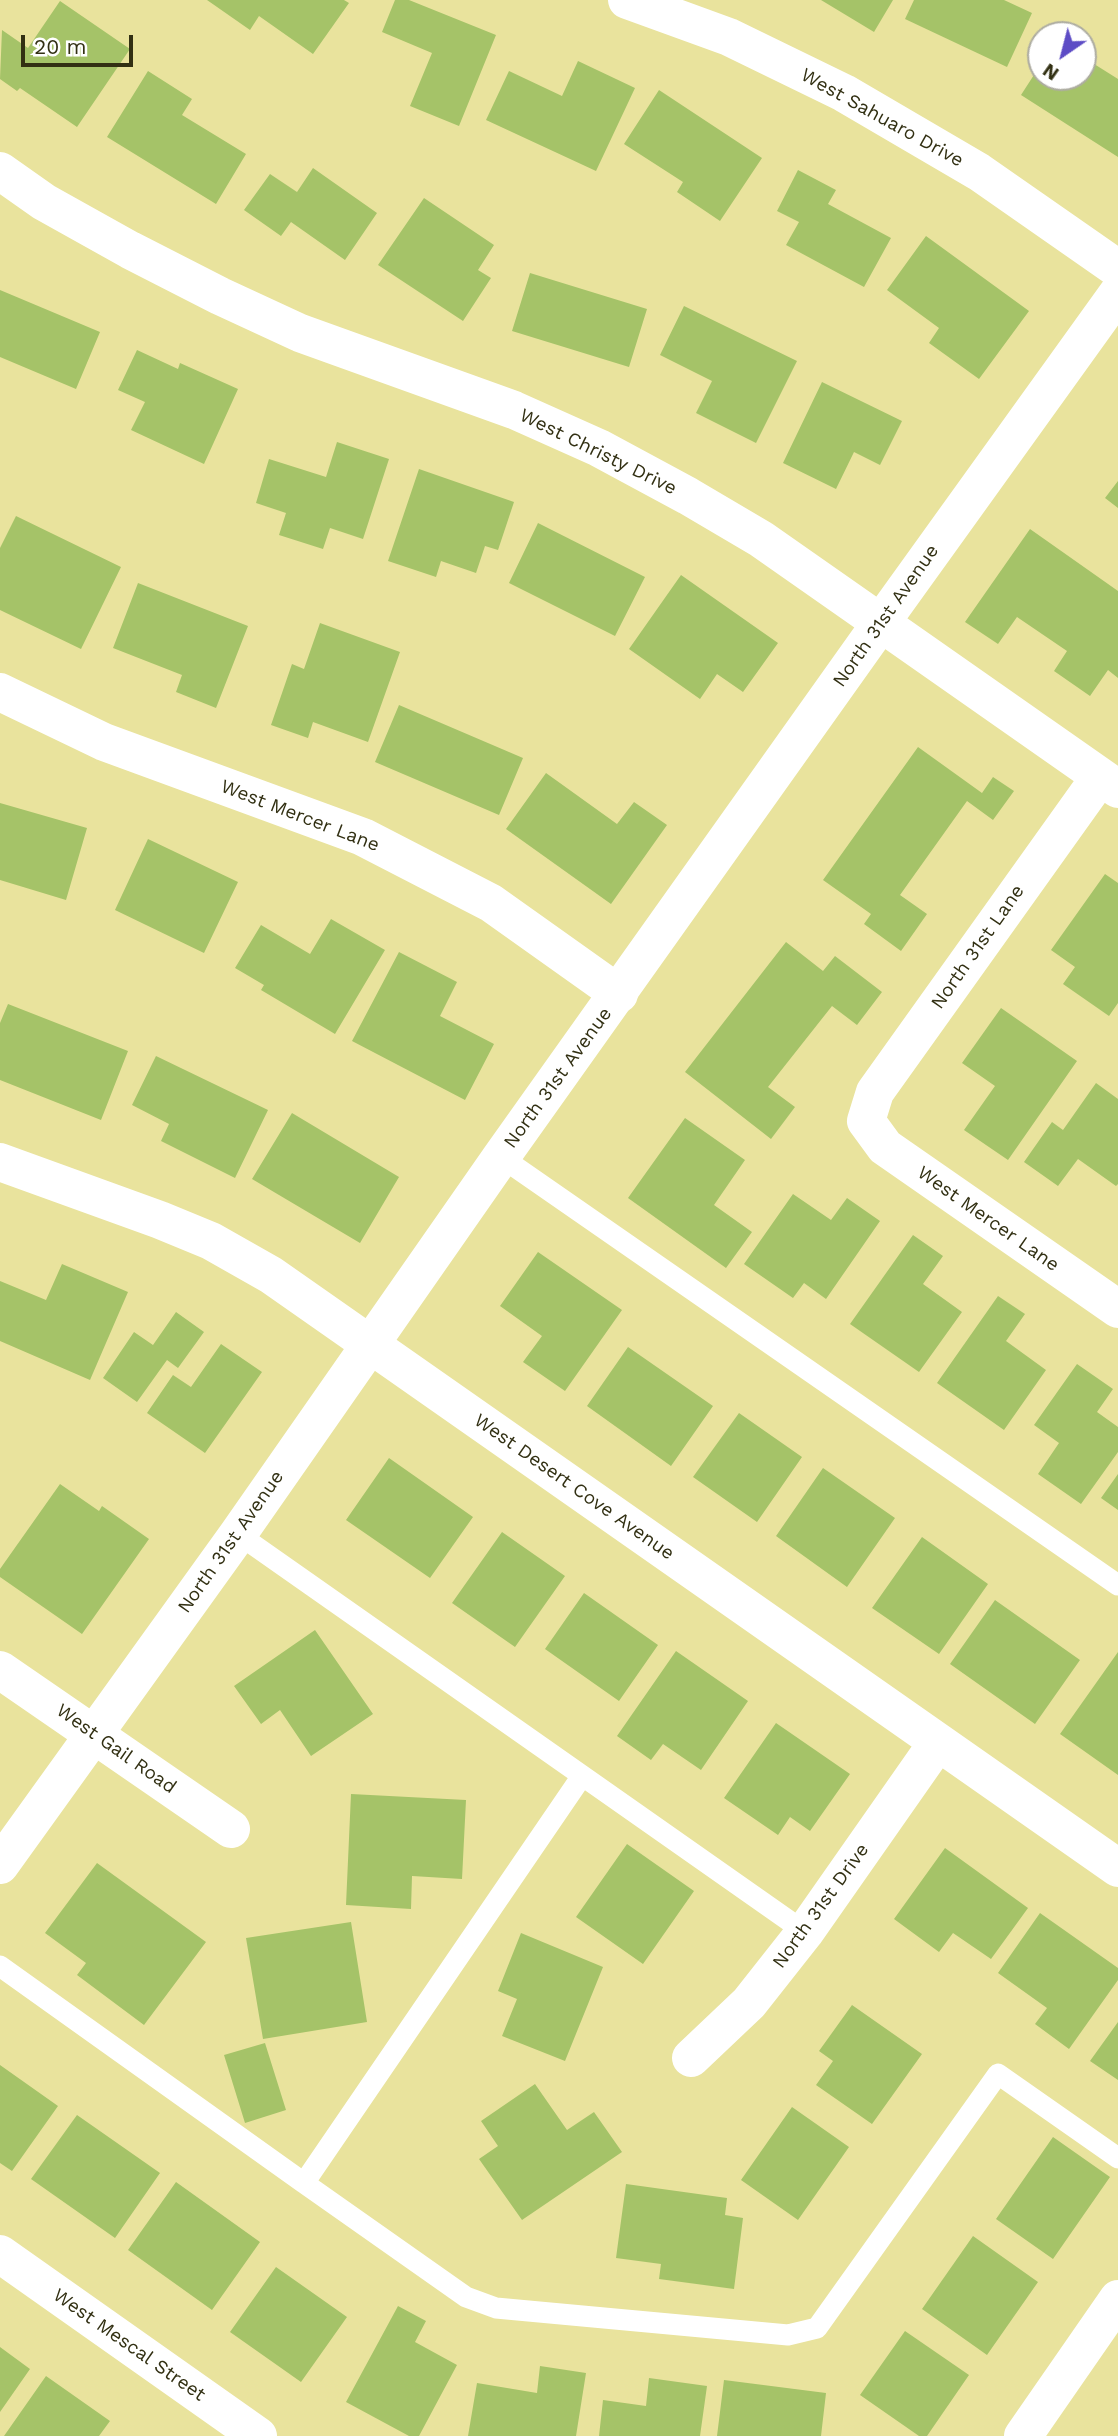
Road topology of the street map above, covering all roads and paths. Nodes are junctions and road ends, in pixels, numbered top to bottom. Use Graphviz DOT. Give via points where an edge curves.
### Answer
graph roads {
  1 [pos="627,0"];
  2 [pos="0,172"];
  3 [pos="1118,269"];
  4 [pos="1118,293"];
  5 [pos="880,624"];
  6 [pos="0,692"];
  7 [pos="1109,783"];
  8 [pos="619,994"];
  9 [pos="866,1121"];
  10 [pos="501,1157"];
  11 [pos="0,1162"];
  12 [pos="1118,1310"];
  13 [pos="371,1344"];
  14 [pos="238,1534"];
  15 [pos="1118,1585"];
  16 [pos="0,1670"];
  17 [pos="94,1734"];
  18 [pos="938,1742"];
  19 [pos="582,1776"];
  20 [pos="232,1829"];
  21 [pos="0,1865"];
  22 [pos="1118,1868"];
  23 [pos="805,1932"];
  24 [pos="0,1966"];
  25 [pos="691,2058"];
  26 [pos="1118,2158"];
  27 [pos="304,2183"];
  28 [pos="0,2254"];
  29 [pos="1118,2299"];
  30 [pos="258,2436"];
  31 [pos="1023,2436"];
  1 -- 3 [label="street, West Sahuaro Drive" via="729,37 844,93 979,172"];
  2 -- 5 [label="street, West Christy Drive" via="130,250 289,328 514,410 599,448 761,539"];
  4 -- 5 [label="street, North 31st Avenue"];
  5 -- 7 [label="street, West Christy Drive"];
  5 -- 8 [label="street, North 31st Avenue"];
  6 -- 8 [label="street, West Mercer Lane" via="104,743 363,837 491,903"];
  7 -- 9 [label="street, North 31st Lane" via="875,1092"];
  8 -- 10 [label="street, North 31st Avenue"];
  9 -- 12 [label="street, West Mercer Lane" via="885,1147"];
  10 -- 13 [label="street, North 31st Avenue"];
  10 -- 15 [label="lane"];
  11 -- 13 [label="street, West Desert Cove Avenue" via="211,1241 271,1275"];
  13 -- 14 [label="street, North 31st Avenue"];
  13 -- 18 [label="street, West Desert Cove Avenue"];
  14 -- 17 [label="street, North 31st Avenue"];
  14 -- 19 [label="lane"];
  16 -- 17 [label="street, West Gail Road"];
  17 -- 20 [label="street, West Gail Road"];
  17 -- 21 [label="street, North 31st Avenue"];
  18 -- 22 [label="street, West Desert Cove Avenue"];
  18 -- 23 [label="street, North 31st Drive"];
  19 -- 23 [label="lane"];
  19 -- 27 [label="lane"];
  23 -- 25 [label="street, North 31st Drive" via="749,2003"];
  24 -- 27 [label="lane"];
  26 -- 27 [label="lane" via="998,2074 817,2328 788,2335 496,2308 466,2297"];
  28 -- 30 [label="street, West Mescal Street"];
  29 -- 31 [label="street"];
}
